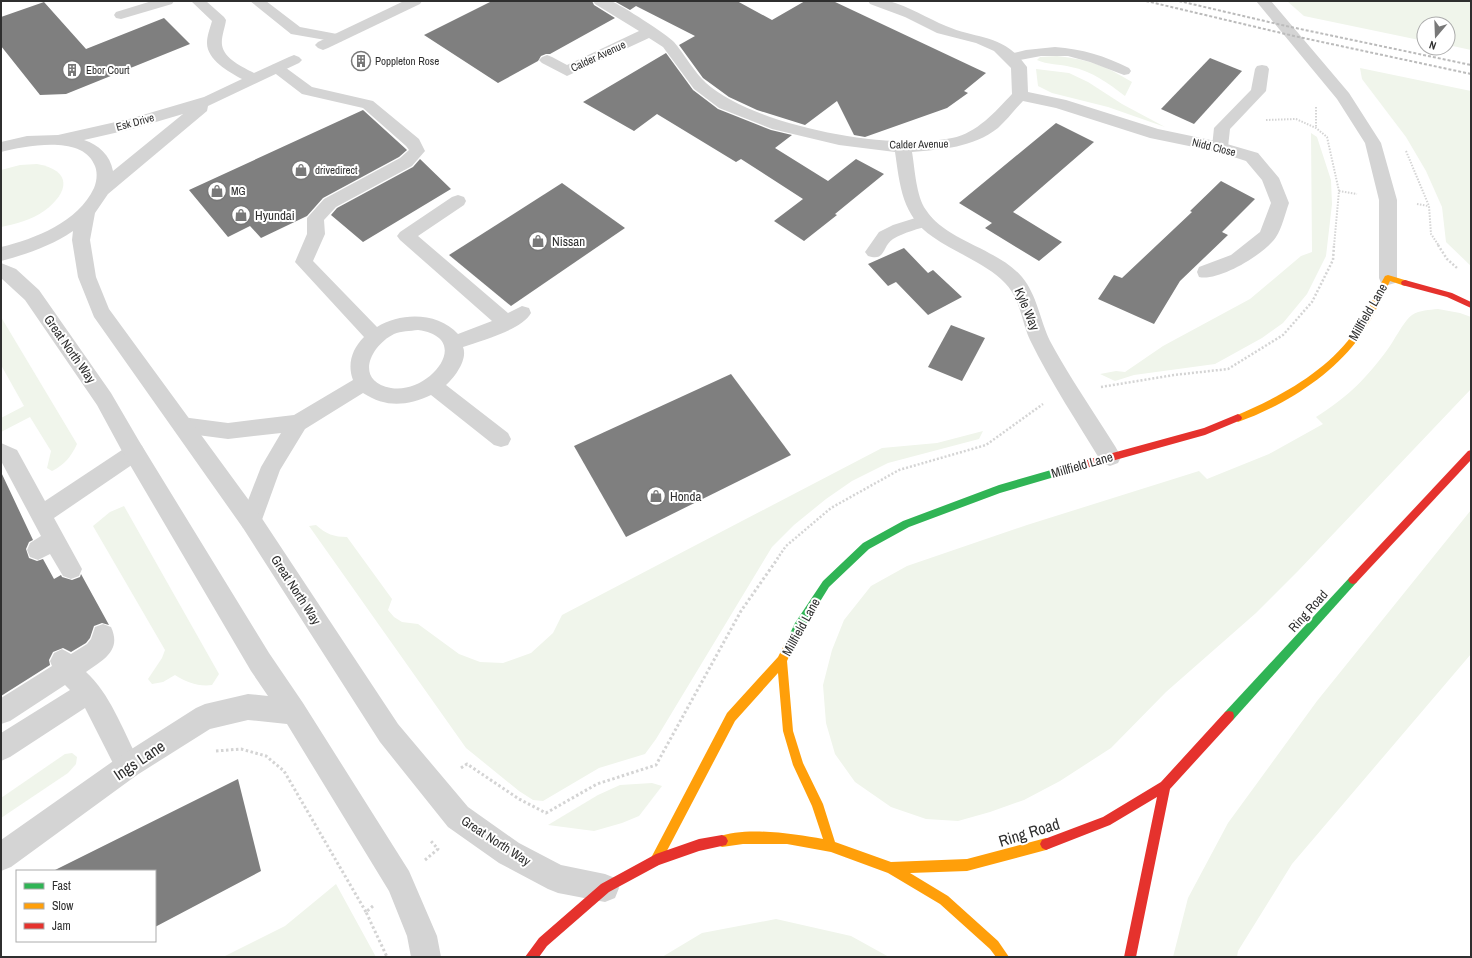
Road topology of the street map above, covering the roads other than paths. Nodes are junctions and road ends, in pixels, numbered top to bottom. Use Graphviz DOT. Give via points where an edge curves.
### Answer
graph roads {
  1 [pos="167,1"];
  2 [pos="198,1"];
  3 [pos="257,1"];
  4 [pos="415,1"];
  5 [pos="600,1"];
  6 [pos="875,1"];
  7 [pos="1263,1"];
  8 [pos="121,15"];
  9 [pos="650,32"];
  10 [pos="337,38"];
  11 [pos="323,45"];
  12 [pos="1010,58"];
  13 [pos="294,60"];
  14 [pos="547,60"];
  15 [pos="277,68"];
  16 [pos="1262,69"];
  17 [pos="1124,71"];
  18 [pos="253,79"];
  19 [pos="1020,95"];
  20 [pos="210,100"];
  21 [pos="59,139"];
  22 [pos="4,145"];
  23 [pos="903,147"];
  24 [pos="1220,147"];
  25 [pos="102,190"];
  26 [pos="458,201"];
  27 [pos="86,211"];
  28 [pos="925,221"];
  29 [pos="874,252"];
  30 [pos="1,254"];
  31 [pos="1,270"];
  32 [pos="1206,272"];
  33 [pos="1388,278"];
  34 [pos="1471,305"];
  35 [pos="522,313"];
  36 [pos="507,323"];
  37 [pos="375,337"];
  38 [pos="454,343"];
  39 [pos="364,383"];
  40 [pos="434,386"];
  41 [pos="298,423"];
  42 [pos="182,425"];
  43 [pos="501,439"];
  44 [pos="1,452"];
  45 [pos="135,452"];
  46 [pos="1471,454"];
  47 [pos="1110,457"];
  48 [pos="41,515"];
  49 [pos="250,521"];
  50 [pos="71,569"];
  51 [pos="103,635"];
  52 [pos="782,661"];
  53 [pos="64,666"];
  54 [pos="88,692"];
  55 [pos="2,707"];
  56 [pos="294,712"];
  57 [pos="1,748"];
  58 [pos="128,766"];
  59 [pos="1165,786"];
  60 [pos="831,846"];
  61 [pos="1,857"];
  62 [pos="656,860"];
  63 [pos="891,868"];
  64 [pos="605,888"];
  65 [pos="426,957"];
  66 [pos="531,957"];
  67 [pos="1003,957"];
  68 [pos="1130,957"];
  1 -- 8 [label="street"];
  2 -- 18 [label="street" via="219,20 215,45 219,54"];
  3 -- 10 [label="lane" via="296,31"];
  4 -- 10 [label="street"];
  5 -- 9 [label="street, Calder Avenue"];
  6 -- 12 [label="street" via="942,30 981,40 999,48"];
  7 -- 33 [label="street, Millfield Lane" via="1343,96 1374,143 1388,200"];
  9 -- 14 [label="street, Calder Avenue" via="567,71"];
  9 -- 23 [label="street, Calder Avenue" via="668,44 700,86 726,104 772,124 839,140"];
  10 -- 11 [label="street"];
  12 -- 17 [label="lane" via="1050,51 1076,52 1103,60"];
  12 -- 19 [label="street" via="1019,68"];
  13 -- 15 [label="street, Esk Drive"];
  15 -- 18 [label="street, Esk Drive"];
  15 -- 37 [label="lane" via="307,91 368,104 413,143 417,151 406,162 330,203 315,218 316,234 304,262"];
  16 -- 24 [label="lane" via="1258,92 1222,128"];
  18 -- 20 [label="street, Esk Drive"];
  19 -- 23 [label="street, Calder Avenue" via="992,124 973,136 954,143"];
  19 -- 24 [label="street, Nidd Close" via="1156,134"];
  20 -- 21 [label="street, Esk Drive" via="132,124"];
  20 -- 25 [label="street, Esk Drive"];
  21 -- 22 [label="street"];
  21 -- 25 [label="street" via="78,143 93,150 102,161 106,175"];
  23 -- 28 [label="street, Kyle Way" via="912,196 918,213"];
  24 -- 32 [label="street, Nidd Close" via="1252,157 1270,178 1280,203 1268,235 1238,260"];
  25 -- 27 [label="street, Esk Drive"];
  26 -- 36 [label="lane" via="406,236"];
  27 -- 30 [label="street" via="64,229 34,244"];
  27 -- 42 [label="street, Great North Way" via="81,240 86,277 101,312"];
  28 -- 29 [label="lane" via="885,236"];
  28 -- 47 [label="street, Kyle Way" via="930,227 995,264 1015,282 1052,364"];
  31 -- 45 [label="street, Great North Way" via="32,294 104,399"];
  33 -- 34 [label="main road, Millfield Lane" via="1449,295"];
  33 -- 47 [label="main road, Millfield Lane" via="1369,315 1346,348 1318,374 1246,415 1205,431"];
  35 -- 36 [label="lane"];
  36 -- 38 [label="lane"];
  37 -- 38 [label="lane" via="402,324 418,323 435,326 447,333"];
  37 -- 39 [label="lane" via="367,344 359,361 359,373"];
  38 -- 40 [label="lane" via="453,364"];
  39 -- 40 [label="lane" via="371,390 383,395 399,397"];
  39 -- 41 [label="lane"];
  40 -- 43 [label="lane"];
  41 -- 42 [label="lane" via="228,431"];
  41 -- 49 [label="lane" via="271,467"];
  42 -- 49 [label="street, Great North Way"];
  44 -- 48 [label="lane" via="10,456"];
  45 -- 48 [label="lane"];
  45 -- 56 [label="street, Great North Way" via="260,662"];
  46 -- 59 [label="main road, Ring Road"];
  47 -- 52 [label="main road, Millfield Lane" via="984,495 906,524 866,546 826,584"];
  48 -- 50 [label="lane" via="46,545"];
  49 -- 64 [label="street, Great North Way" via="389,733 458,816 509,853 558,879"];
  51 -- 53 [label="lane" via="103,643 95,652"];
  52 -- 60 [label="main road, Millfield Lane" via="788,731 798,765 817,804"];
  52 -- 62 [label="main road, Millfield Lane" via="732,717"];
  53 -- 54 [label="lane"];
  53 -- 55 [label="lane"];
  54 -- 57 [label="lane"];
  54 -- 58 [label="lane"];
  56 -- 58 [label="street, Ings Lane" via="248,707 205,717"];
  56 -- 65 [label="street, Great North Way" via="399,881 422,936"];
  58 -- 61 [label="street, Ings Lane"];
  59 -- 63 [label="main road, Ring Road" via="1106,821 1039,847 967,865"];
  59 -- 68 [label="main road"];
  60 -- 62 [label="main road" via="787,838 743,838 699,845"];
  60 -- 63 [label="main road"];
  62 -- 64 [label="main road"];
  63 -- 67 [label="main road" via="944,900 994,944"];
  64 -- 66 [label="main road" via="542,942"];
}
